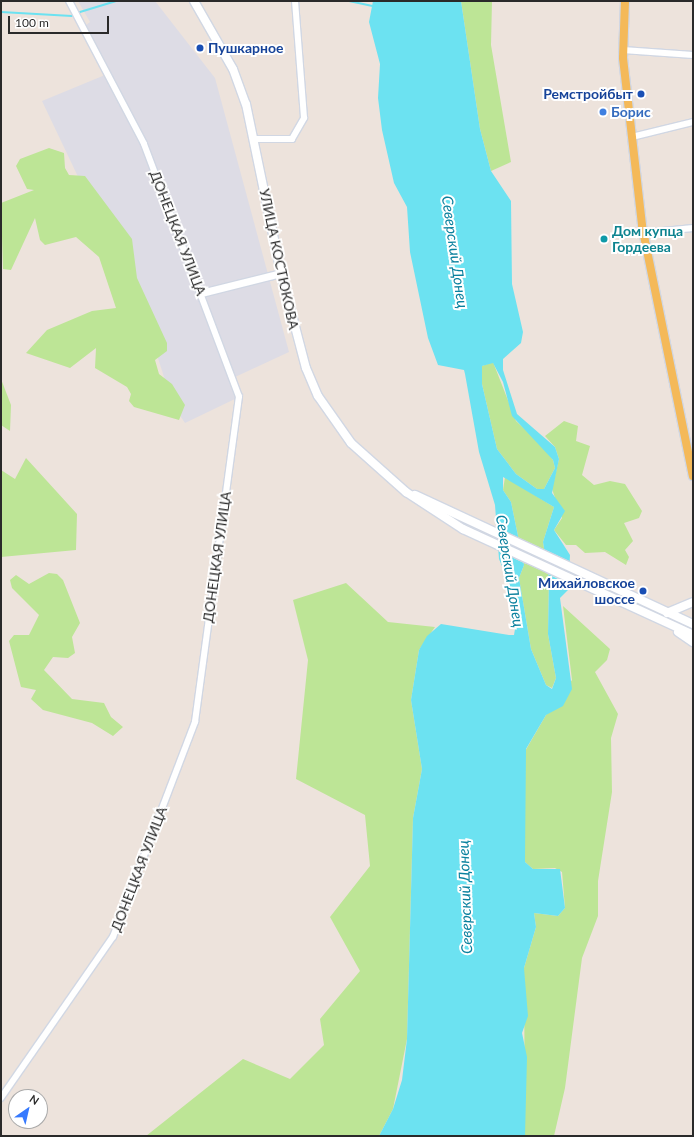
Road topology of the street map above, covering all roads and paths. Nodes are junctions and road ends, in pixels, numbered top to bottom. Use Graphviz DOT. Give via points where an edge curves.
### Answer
graph roads {
  1 [pos="69,1"];
  2 [pos="194,1"];
  3 [pos="625,1"];
  4 [pos="295,2"];
  5 [pos="623,50"];
  6 [pos="693,54"];
  7 [pos="693,122"];
  8 [pos="632,137"];
  9 [pos="253,139"];
  10 [pos="693,228"];
  11 [pos="643,233"];
  12 [pos="281,273"];
  13 [pos="201,293"];
  14 [pos="693,476"];
  15 [pos="406,492"];
  16 [pos="596,586"];
  17 [pos="693,602"];
  18 [pos="667,613"];
  19 [pos="659,619"];
  20 [pos="693,624"];
  21 [pos="693,634"];
  22 [pos="693,642"];
  23 [pos="1,1098"];
  1 -- 13 [label="street, ДОНЕЦКАЯ УЛИЦА" via="144,144"];
  2 -- 9 [label="main road, УЛИЦА КОСТЮКОВА" via="233,69 246,104"];
  3 -- 5 [label="main road"];
  4 -- 9 [label="street" via="304,118 292,138"];
  5 -- 6 [label="street"];
  5 -- 8 [label="main road"];
  7 -- 8 [label="street"];
  8 -- 11 [label="main road"];
  9 -- 12 [label="main road, УЛИЦА КОСТЮКОВА"];
  10 -- 11 [label="street"];
  11 -- 14 [label="main road"];
  12 -- 13 [label="street"];
  12 -- 15 [label="main road, УЛИЦА КОСТЮКОВА" via="297,341 318,396 351,443"];
  13 -- 23 [label="street, ДОНЕЦКАЯ УЛИЦА" via="239,397 195,722 113,938"];
  15 -- 16 [label="main road, УЛИЦА КОСТЮКОВА" via="435,502"];
  15 -- 16 [label="main road, УЛИЦА КОСТЮКОВА" via="464,528"];
  16 -- 18 [label="main road, УЛИЦА КОСТЮКОВА"];
  16 -- 19 [label="main road, УЛИЦА КОСТЮКОВА"];
  17 -- 18 [label="main road"];
  18 -- 20 [label="main road, УЛИЦА КОСТЮКОВА"];
  19 -- 21 [label="main road, УЛИЦА КОСТЮКОВА"];
  19 -- 22 [label="main road"];
}
